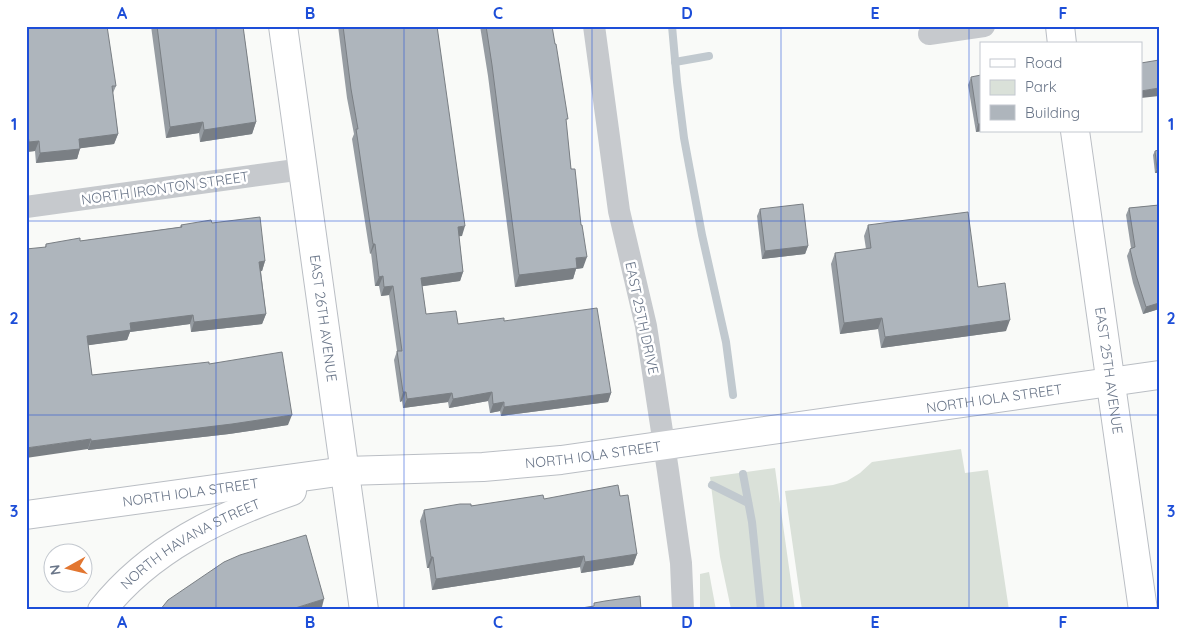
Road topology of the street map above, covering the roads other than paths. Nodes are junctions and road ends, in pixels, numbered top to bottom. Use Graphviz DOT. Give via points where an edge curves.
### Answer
graph roads {
  1 [pos="283,26"];
  2 [pos="594,26"];
  3 [pos="984,26"];
  4 [pos="1060,26"];
  5 [pos="929,34"];
  6 [pos="1062,42"];
  7 [pos="1075,132"];
  8 [pos="303,169"];
  9 [pos="26,208"];
  10 [pos="1159,375"];
  11 [pos="1110,381"];
  12 [pos="664,446"];
  13 [pos="345,471"];
  14 [pos="26,515"];
  15 [pos="102,610"];
  16 [pos="364,610"];
  17 [pos="683,610"];
  18 [pos="1143,610"];
  1 -- 8 [label="street, EAST 26TH AVENUE"];
  2 -- 12 [label="street, EAST 25TH DRIVE" via="619,211 646,326"];
  3 -- 5 [label="street"];
  4 -- 6 [label="street"];
  7 -- 11 [label="street, EAST 25TH AVENUE"];
  8 -- 9 [label="street, NORTH IRONTON STREET"];
  8 -- 13 [label="street, EAST 26TH AVENUE"];
  10 -- 11 [label="street, NORTH IOLA STREET"];
  11 -- 12 [label="street, NORTH IOLA STREET"];
  11 -- 18 [label="street, EAST 25TH AVENUE"];
  12 -- 13 [label="street, NORTH IOLA STREET" via="504,465"];
  12 -- 17 [label="street, EAST 25TH DRIVE" via="681,563"];
  13 -- 14 [label="street, NORTH IOLA STREET"];
  13 -- 15 [label="street, NORTH HAVANA STREET" via="246,507 188,536 146,564"];
  13 -- 16 [label="street, EAST 26TH AVENUE"];
}
